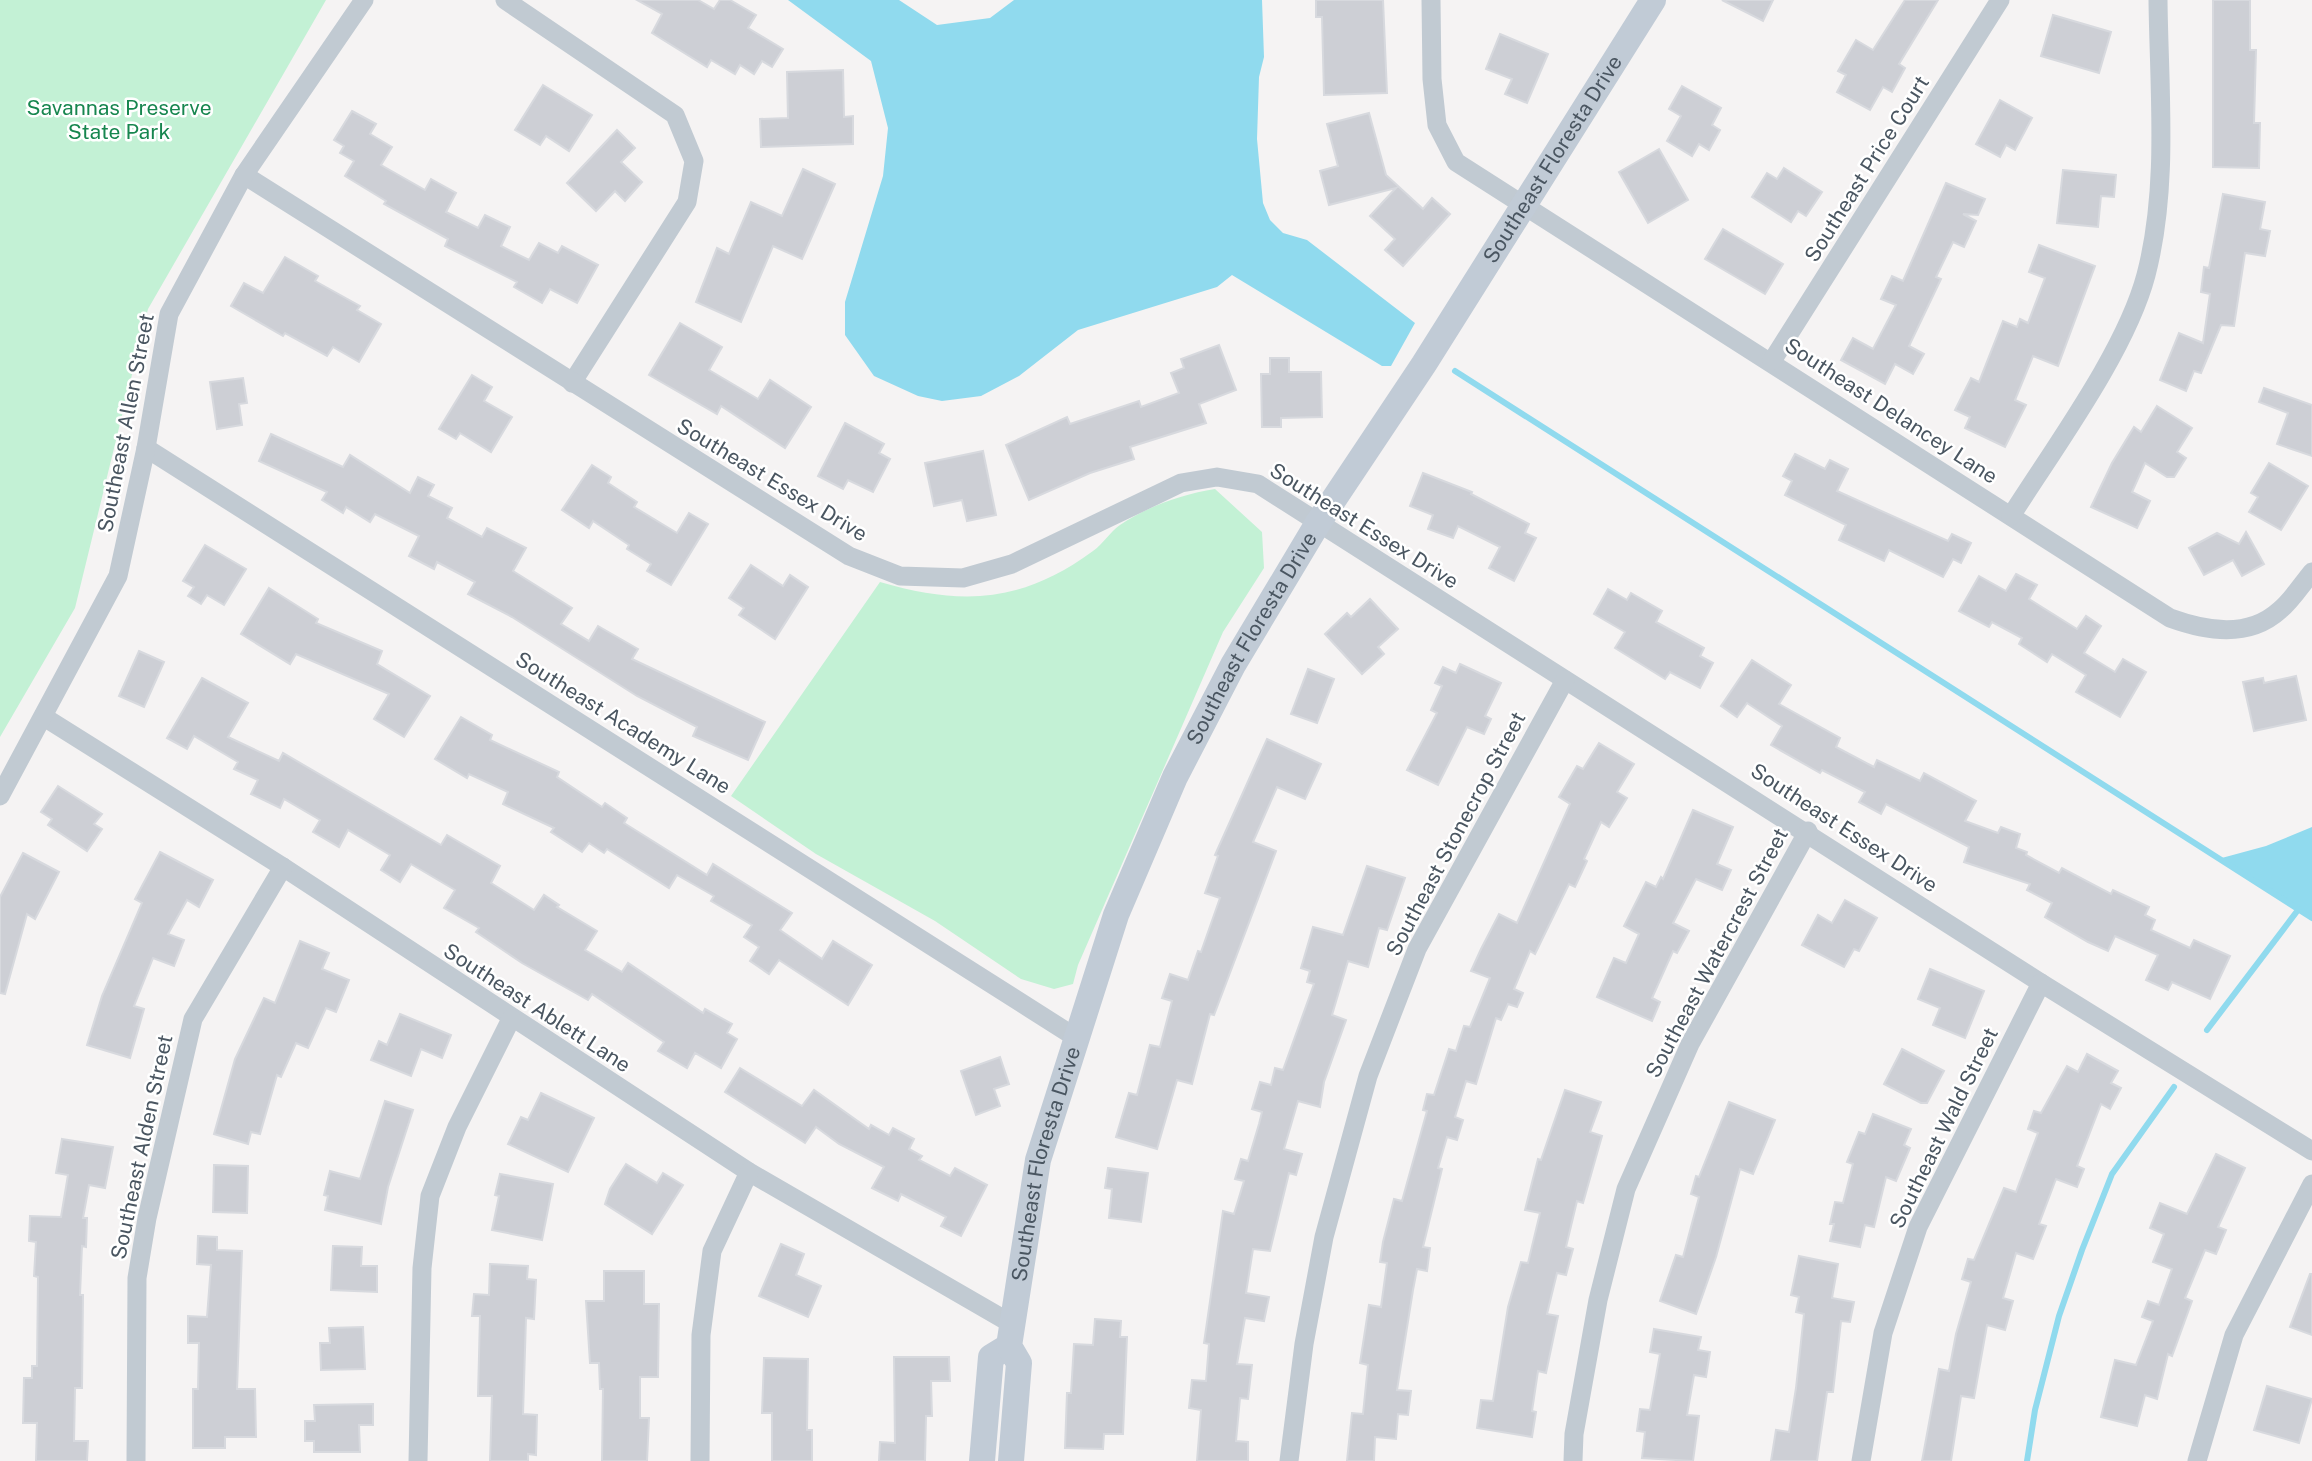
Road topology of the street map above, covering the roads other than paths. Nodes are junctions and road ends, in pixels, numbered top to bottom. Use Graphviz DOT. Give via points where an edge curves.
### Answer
graph roads {
  1 [pos="364,0"];
  2 [pos="505,0"];
  3 [pos="1432,0"];
  4 [pos="1653,0"];
  5 [pos="2000,0"];
  6 [pos="2158,0"];
  7 [pos="244,174"];
  8 [pos="1521,206"];
  9 [pos="1772,361"];
  10 [pos="572,383"];
  11 [pos="146,448"];
  12 [pos="2011,516"];
  13 [pos="1318,523"];
  14 [pos="2312,572"];
  15 [pos="1565,680"];
  16 [pos="44,717"];
  17 [pos="0,796"];
  18 [pos="1808,831"];
  19 [pos="283,867"];
  20 [pos="2041,983"];
  21 [pos="512,1019"];
  22 [pos="1075,1037"];
  23 [pos="2312,1151"];
  24 [pos="749,1172"];
  25 [pos="2312,1184"];
  26 [pos="1011,1335"];
  27 [pos="136,1461"];
  28 [pos="418,1461"];
  29 [pos="699,1461"];
  30 [pos="982,1461"];
  31 [pos="1011,1461"];
  32 [pos="1289,1461"];
  33 [pos="1573,1461"];
  34 [pos="1861,1461"];
  35 [pos="2197,1461"];
  1 -- 7 [label="street, Southeast Allen Street"];
  2 -- 10 [label="street" via="675,115 694,161 687,202"];
  3 -- 8 [label="street, Southeast Delancey Lane" via="1437,125 1456,162"];
  4 -- 8 [label="street, Southeast Floresta Drive"];
  5 -- 9 [label="street, Southeast Price Court"];
  6 -- 12 [label="street" via="2160,180 2146,276 2116,347"];
  7 -- 10 [label="street, Southeast Essex Drive"];
  7 -- 11 [label="street, Southeast Allen Street" via="169,314"];
  8 -- 9 [label="street, Southeast Delancey Lane"];
  8 -- 13 [label="street, Southeast Floresta Drive" via="1424,364"];
  9 -- 12 [label="street, Southeast Delancey Lane"];
  10 -- 13 [label="street, Southeast Essex Drive" via="849,556 900,576 963,578 1012,564 1181,483 1217,477 1258,484"];
  11 -- 16 [label="street, Southeast Allen Street" via="118,576"];
  11 -- 22 [label="street, Southeast Academy Lane"];
  12 -- 14 [label="street, Southeast Delancey Lane" via="2170,618 2202,629 2244,629 2279,612"];
  13 -- 15 [label="street, Southeast Essex Drive"];
  13 -- 22 [label="street, Southeast Floresta Drive" via="1233,665 1175,777 1116,915"];
  15 -- 18 [label="street, Southeast Essex Drive"];
  15 -- 32 [label="street, Southeast Stonecrop Street" via="1417,949 1368,1076 1324,1237"];
  16 -- 17 [label="street, Southeast Allen Street"];
  16 -- 19 [label="street, Southeast Ablett Lane"];
  18 -- 20 [label="street, Southeast Essex Drive"];
  18 -- 33 [label="street, Southeast Watercrest Street" via="1689,1044 1626,1189 1598,1300"];
  19 -- 21 [label="street, Southeast Ablett Lane"];
  19 -- 27 [label="street, Southeast Alden Street" via="193,1019 146,1218 137,1278"];
  20 -- 23 [label="street, Southeast Essex Drive"];
  20 -- 34 [label="street, Southeast Wald Street" via="1918,1227 1883,1333"];
  21 -- 24 [label="street, Southeast Ablett Lane"];
  21 -- 28 [label="street" via="457,1127 430,1196 422,1268"];
  22 -- 26 [label="street, Southeast Floresta Drive" via="1038,1160"];
  24 -- 26 [label="street, Southeast Ablett Lane"];
  24 -- 29 [label="street" via="712,1251 701,1335"];
  25 -- 35 [label="street" via="2234,1335"];
  26 -- 30 [label="street, Southeast Floresta Drive" via="991,1357"];
  26 -- 31 [label="street, Southeast Floresta Drive" via="1019,1363"];
}
